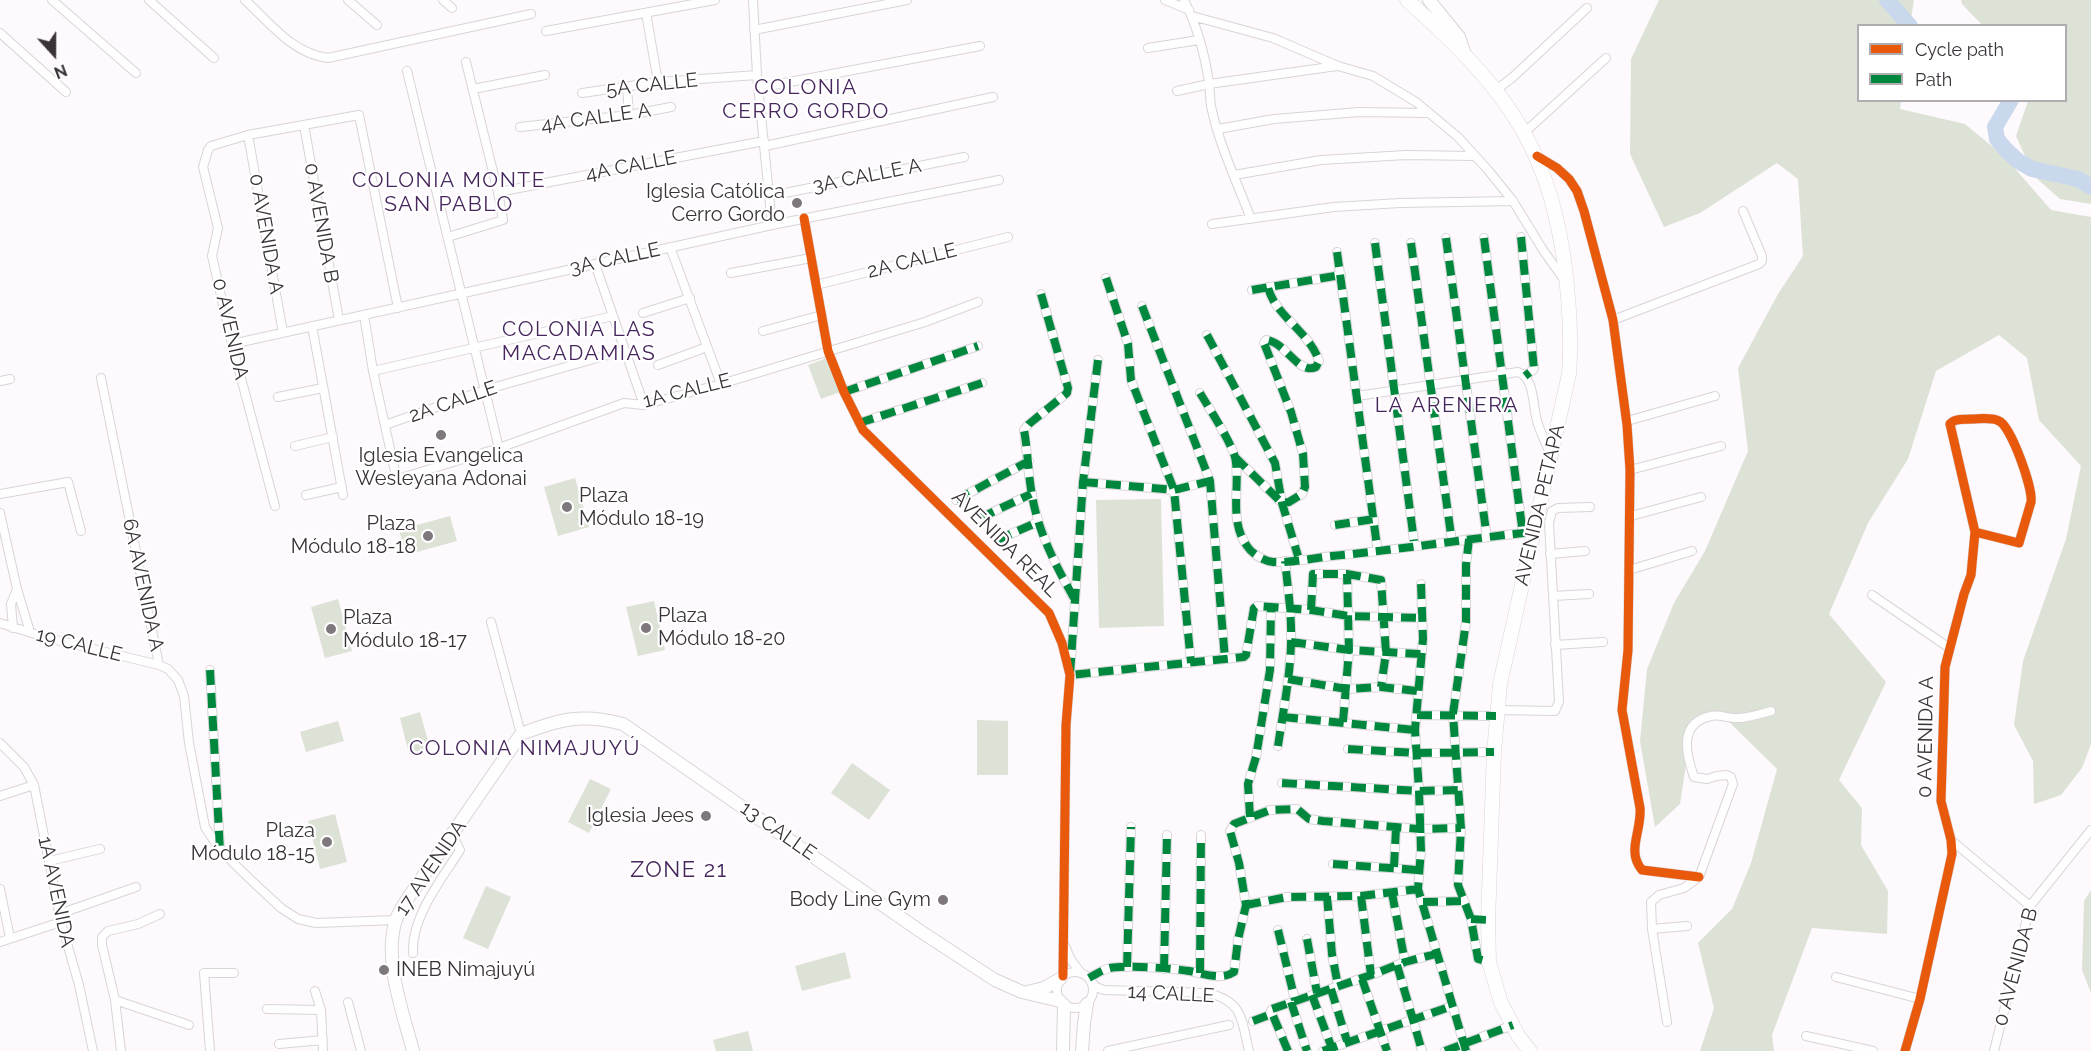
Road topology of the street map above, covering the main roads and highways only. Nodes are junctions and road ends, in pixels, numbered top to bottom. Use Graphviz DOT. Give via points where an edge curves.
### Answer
graph roads {
  1 [pos="1407,0"];
  2 [pos="1530,1051"];
  1 -- 2 [label="main road, AVENIDA PETAPA" via="1464,54 1496,90 1525,132 1557,215 1567,284 1569,374 1537,519 1527,530 1500,684 1494,752 1489,962 1496,989"];
}
